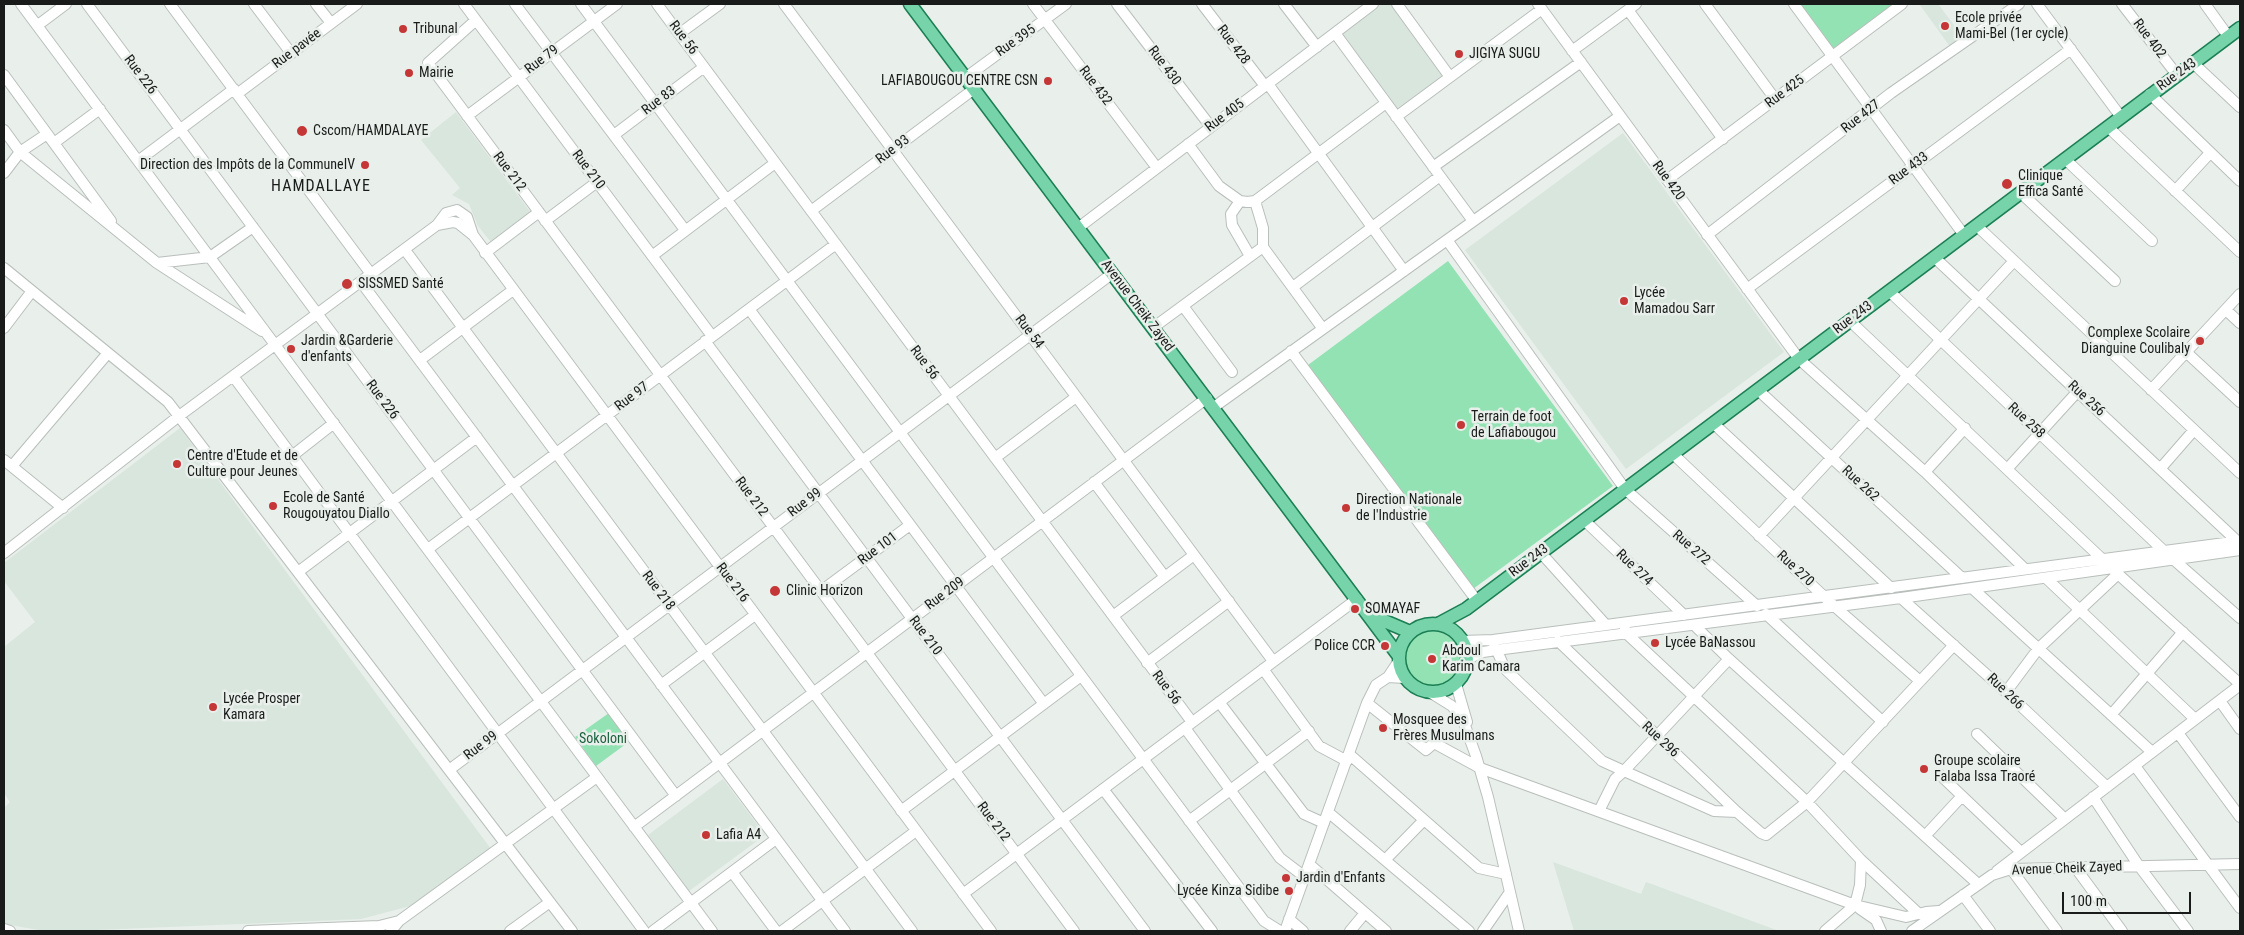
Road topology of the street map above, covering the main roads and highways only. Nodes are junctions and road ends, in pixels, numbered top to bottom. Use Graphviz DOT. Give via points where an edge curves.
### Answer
graph roads {
  1 [pos="910,4"];
  2 [pos="2237,31"];
  3 [pos="1360,603"];
  4 [pos="1466,609"];
  5 [pos="1438,624"];
  6 [pos="1410,632"];
  7 [pos="1461,639"];
  8 [pos="1398,658"];
  1 -- 3 [label="main road, Avenue Cheik Zayed"];
  2 -- 4 [label="main road, Rue 243"];
  3 -- 6 [label="main road, Avenue Cheik Zayed" via="1382,620"];
  3 -- 8 [label="main road, Avenue Cheik Zayed"];
  4 -- 5 [label="main road, Rue 243"];
  4 -- 7 [label="main road"];
  5 -- 6 [label="main road" via="1418,626"];
  5 -- 7 [label="main road" via="1454,631"];
  6 -- 8 [label="main road" via="1402,642"];
  7 -- 8 [label="main road" via="1467,663 1456,684 1444,691 1431,693 1412,686 1404,678"];
}
